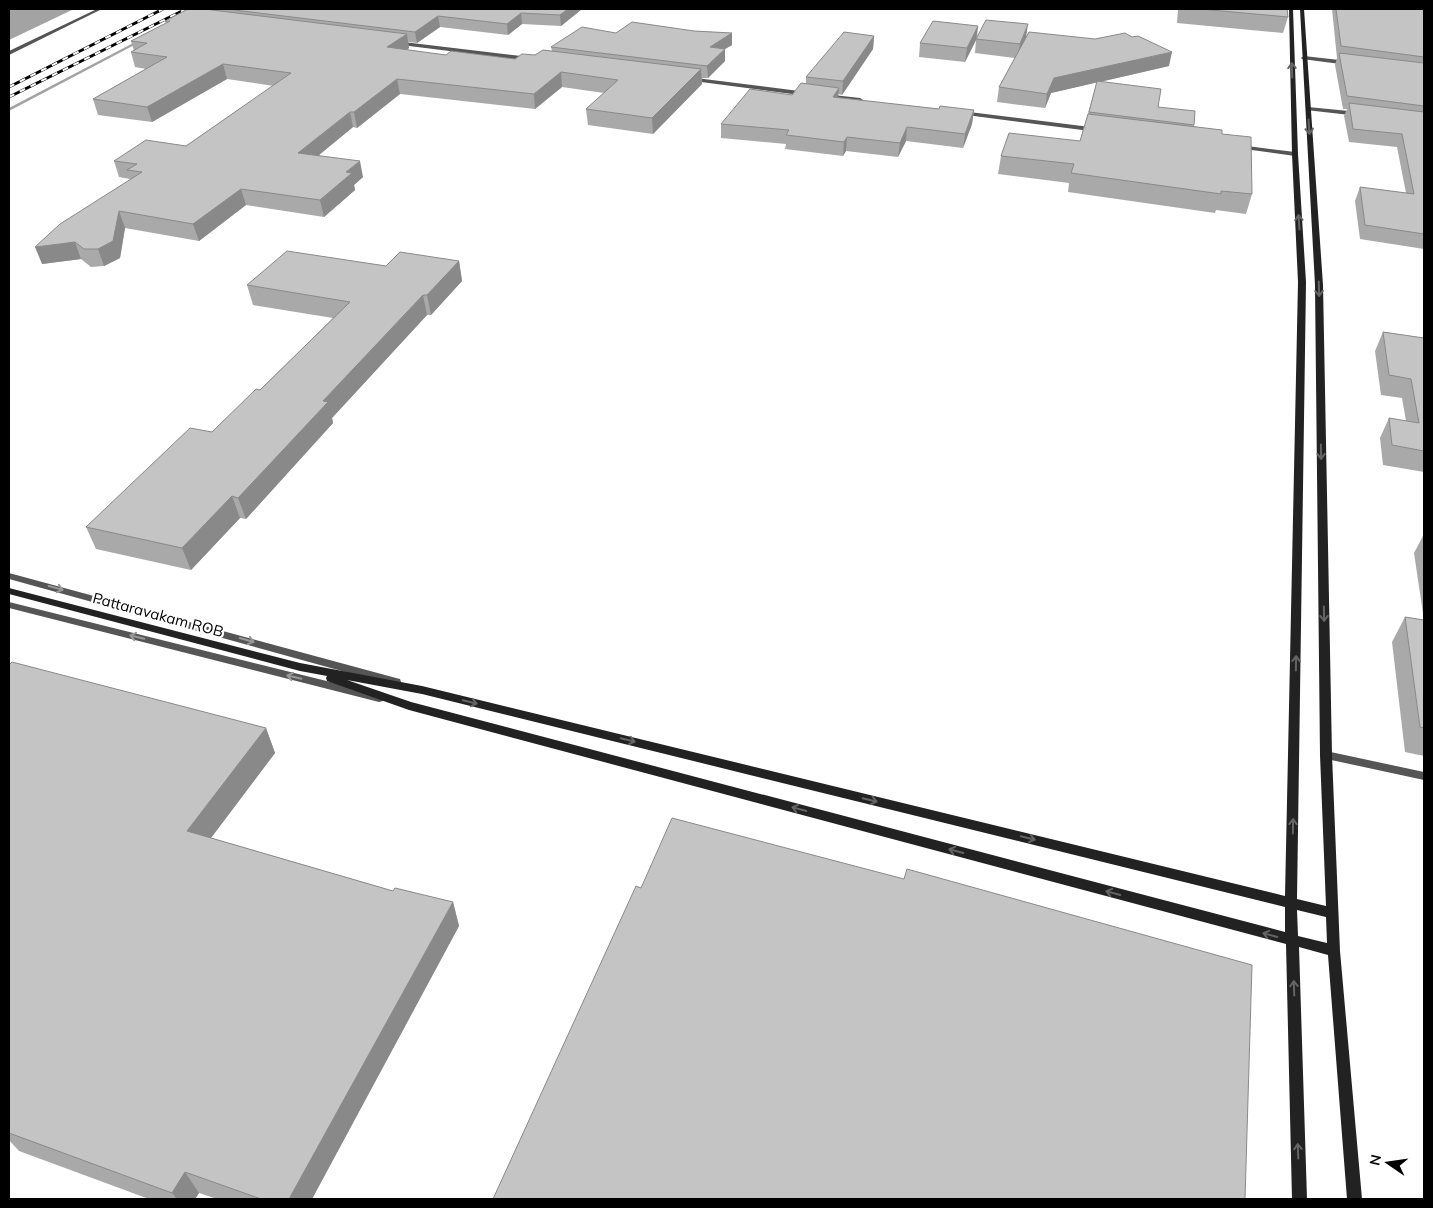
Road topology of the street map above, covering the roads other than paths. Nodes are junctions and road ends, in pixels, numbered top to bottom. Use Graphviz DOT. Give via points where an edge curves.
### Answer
graph roads {
  1 [pos="100,9"];
  2 [pos="1291,9"];
  3 [pos="1302,9"];
  4 [pos="389,42"];
  5 [pos="9,53"];
  6 [pos="1304,58"];
  7 [pos="536,60"];
  8 [pos="1352,64"];
  9 [pos="683,78"];
  10 [pos="811,94"];
  11 [pos="821,95"];
  12 [pos="870,101"];
  13 [pos="1308,109"];
  14 [pos="949,111"];
  15 [pos="1366,115"];
  16 [pos="1107,131"];
  17 [pos="1236,147"];
  18 [pos="1295,154"];
  19 [pos="1311,156"];
  20 [pos="9,576"];
  21 [pos="9,591"];
  22 [pos="9,605"];
  23 [pos="300,667"];
  24 [pos="422,690"];
  25 [pos="409,706"];
  26 [pos="1326,754"];
  27 [pos="1424,776"];
  28 [pos="1291,903"];
  29 [pos="1333,913"];
  30 [pos="1292,941"];
  31 [pos="1334,951"];
  32 [pos="1299,1199"];
  33 [pos="1355,1199"];
  1 -- 5 [label="street"];
  18 -- 2 [label="main road, one-way"];
  3 -- 6 [label="main road"];
  4 -- 7 [label="street"];
  6 -- 8 [label="street"];
  6 -- 13 [label="main road"];
  9 -- 10 [label="street"];
  11 -- 12 [label="street"];
  13 -- 15 [label="street"];
  13 -- 19 [label="main road, one-way"];
  14 -- 16 [label="street"];
  17 -- 18 [label="street"];
  18 -- 19 [label="main road"];
  28 -- 18 [label="main road, one-way" via="1302,282"];
  19 -- 26 [label="main road, one-way" via="1319,285"];
  20 -- 24 [label="street, one-way"];
  21 -- 23 [label="main road, Pattaravakam ROB"];
  25 -- 22 [label="street, one-way"];
  23 -- 24 [label="main road, Pattaravakam ROB"];
  23 -- 25 [label="main road, Pattaravakam ROB"];
  24 -- 28 [label="main road, Pattaravakam ROB, one-way"];
  30 -- 25 [label="main road, Pattaravakam ROB, one-way"];
  26 -- 27 [label="street"];
  26 -- 29 [label="main road"];
  28 -- 29 [label="main road, Pattaravakam ROB"];
  28 -- 30 [label="main road"];
  29 -- 31 [label="main road"];
  30 -- 31 [label="main road, Pattaravakam ROB"];
  32 -- 30 [label="main road, one-way"];
  31 -- 33 [label="main road"];
}
